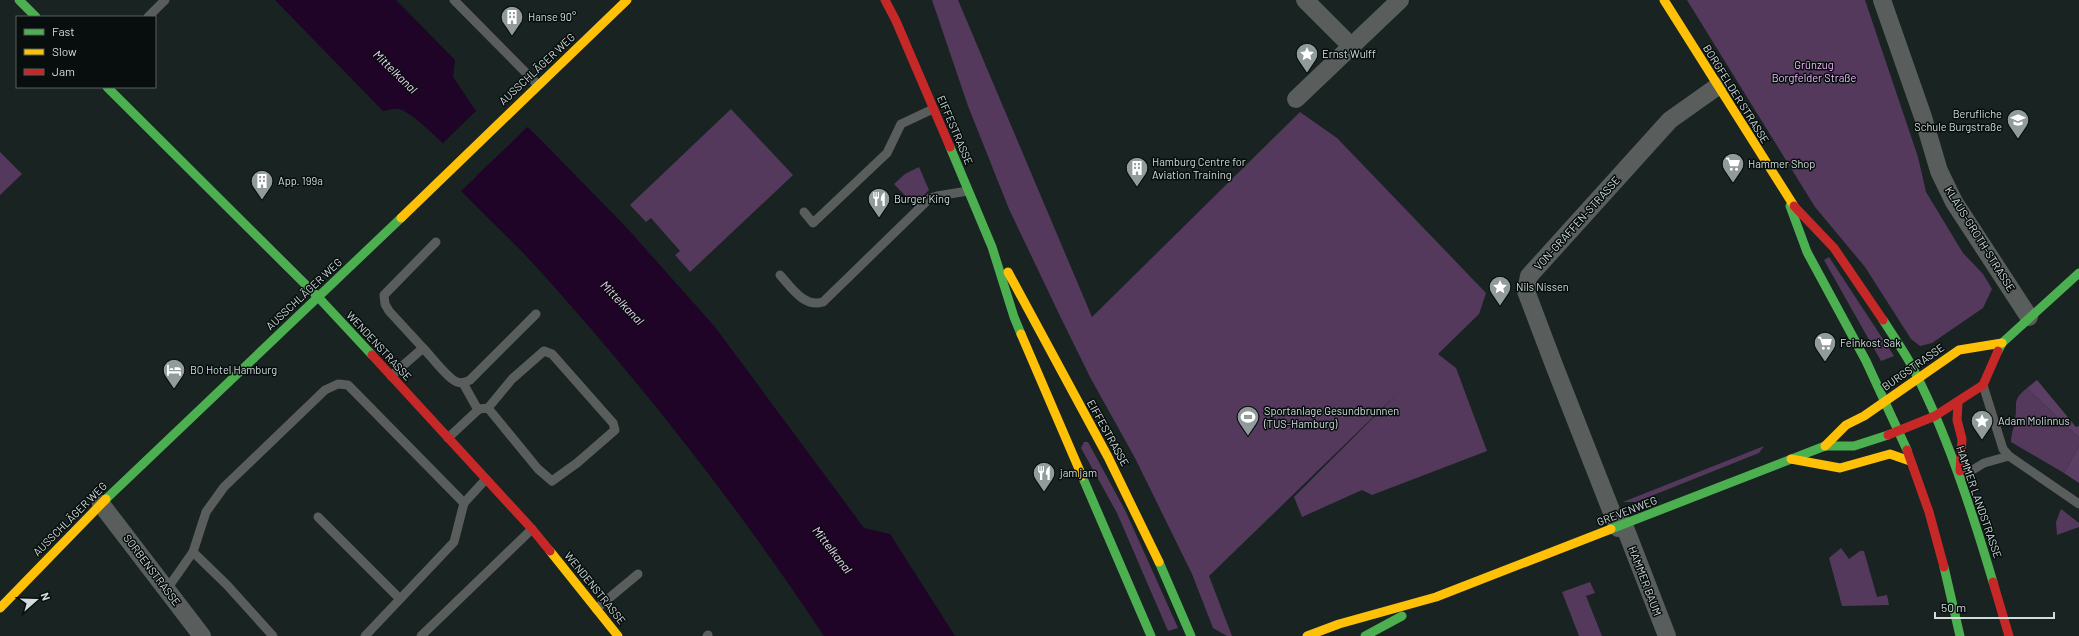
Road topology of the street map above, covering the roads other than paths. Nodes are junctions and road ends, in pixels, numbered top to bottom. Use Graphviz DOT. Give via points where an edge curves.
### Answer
graph roads {
  1 [pos="19,0"];
  2 [pos="165,0"];
  3 [pos="454,0"];
  4 [pos="627,0"];
  5 [pos="885,0"];
  6 [pos="892,0"];
  7 [pos="1305,0"];
  8 [pos="1400,0"];
  9 [pos="1664,0"];
  10 [pos="1882,0"];
  11 [pos="35,16"];
  12 [pos="149,16"];
  13 [pos="896,21"];
  14 [pos="1352,47"];
  15 [pos="538,85"];
  16 [pos="1718,86"];
  17 [pos="108,88"];
  18 [pos="1296,99"];
  19 [pos="933,109"];
  20 [pos="968,191"];
  21 [pos="1789,201"];
  22 [pos="804,212"];
  23 [pos="436,242"];
  24 [pos="992,247"];
  25 [pos="2079,273"];
  26 [pos="780,275"];
  27 [pos="319,298"];
  28 [pos="536,314"];
  29 [pos="2029,317"];
  30 [pos="2002,343"];
  31 [pos="423,348"];
  32 [pos="1942,362"];
  33 [pos="391,376"];
  34 [pos="1918,379"];
  35 [pos="463,383"];
  36 [pos="1983,385"];
  37 [pos="1929,401"];
  38 [pos="1886,402"];
  39 [pos="1958,403"];
  40 [pos="488,408"];
  41 [pos="478,410"];
  42 [pos="1890,412"];
  43 [pos="1864,416"];
  44 [pos="1935,416"];
  45 [pos="1916,424"];
  46 [pos="1898,432"];
  47 [pos="448,438"];
  48 [pos="1946,444"];
  49 [pos="1825,446"];
  50 [pos="2009,456"];
  51 [pos="1908,457"];
  52 [pos="1791,459"];
  53 [pos="1959,478"];
  54 [pos="486,479"];
  55 [pos="464,503"];
  56 [pos="102,504"];
  57 [pos="2079,504"];
  58 [pos="318,517"];
  59 [pos="1621,527"];
  60 [pos="532,528"];
  61 [pos="193,552"];
  62 [pos="1942,559"];
  63 [pos="638,574"];
  64 [pos="166,589"];
  65 [pos="1436,598"];
  66 [pos="400,599"];
  67 [pos="0,608"];
  68 [pos="1963,608"];
  69 [pos="596,609"];
  70 [pos="202,636"];
  71 [pos="273,636"];
  72 [pos="365,636"];
  73 [pos="421,636"];
  74 [pos="618,636"];
  75 [pos="1151,636"];
  76 [pos="1191,636"];
  77 [pos="1307,636"];
  78 [pos="1365,636"];
  79 [pos="1667,636"];
  80 [pos="1960,636"];
  81 [pos="2009,636"];
  1 -- 11 [label="main road"];
  2 -- 12 [label="lane"];
  3 -- 15 [label="lane"];
  4 -- 15 [label="main road, AUSSCHLÄGER WEG"];
  5 -- 13 [label="main road, EIFFESTRASSE"];
  6 -- 13 [label="main road, EIFFESTRASSE"];
  7 -- 14 [label="street"];
  8 -- 14 [label="street"];
  9 -- 16 [label="main road, BORGFELDER STRASSE"];
  10 -- 29 [label="street, KLAUS-GROTH-STRASSE" via="1939,171 1954,202"];
  13 -- 19 [label="main road, EIFFESTRASSE"];
  14 -- 18 [label="street"];
  15 -- 27 [label="main road, AUSSCHLÄGER WEG"];
  16 -- 21 [label="main road, BORGFELDER STRASSE"];
  16 -- 59 [label="street, VON-GRAFFEN-STRASSE" via="1670,120 1529,276 1526,291 1554,366"];
  17 -- 27 [label="main road, WENDENSTRASSE"];
  19 -- 20 [label="main road, EIFFESTRASSE"];
  19 -- 22 [label="lane" via="901,124 887,153 813,223"];
  20 -- 24 [label="main road, EIFFESTRASSE"];
  20 -- 26 [label="lane" via="930,198 823,302 807,302"];
  21 -- 34 [label="main road, BORGFELDER STRASSE" via="1834,248 1859,283"];
  21 -- 38 [label="main road, BORGFELDER STRASSE" via="1794,222 1806,251"];
  23 -- 31 [label="lane" via="384,296 389,311"];
  24 -- 75 [label="main road, EIFFESTRASSE" via="1014,317"];
  24 -- 76 [label="main road, EIFFESTRASSE" via="1019,290 1108,457 1160,563"];
  25 -- 29 [label="main road"];
  27 -- 33 [label="main road, WENDENSTRASSE"];
  27 -- 56 [label="main road, AUSSCHLÄGER WEG"];
  28 -- 35 [label="lane" via="470,380"];
  29 -- 30 [label="main road"];
  30 -- 32 [label="main road, BURGSTRASSE" via="1958,350"];
  30 -- 36 [label="main road"];
  31 -- 33 [label="lane"];
  31 -- 35 [label="lane" via="452,379"];
  32 -- 34 [label="main road, BURGSTRASSE"];
  32 -- 37 [label="main road"];
  33 -- 47 [label="main road, WENDENSTRASSE"];
  34 -- 37 [label="main road, HAMMER LANDSTRASSE"];
  34 -- 38 [label="main road, BURGSTRASSE"];
  35 -- 41 [label="lane"];
  36 -- 39 [label="main road"];
  36 -- 50 [label="lane" via="2000,442"];
  37 -- 44 [label="main road, HAMMER LANDSTRASSE"];
  37 -- 45 [label="main road"];
  38 -- 42 [label="main road"];
  38 -- 43 [label="main road, GREVENWEG"];
  39 -- 44 [label="main road"];
  39 -- 53 [label="main road" via="1957,420 1962,439"];
  40 -- 40 [label="lane" via="538,469 552,481 615,430 613,423 552,354 544,351 512,379"];
  40 -- 41 [label="lane"];
  41 -- 47 [label="lane"];
  42 -- 43 [label="main road"];
  42 -- 45 [label="main road"];
  42 -- 46 [label="main road"];
  43 -- 49 [label="main road, GREVENWEG" via="1846,425"];
  44 -- 45 [label="main road, GREVENWEG"];
  44 -- 48 [label="main road, HAMMER LANDSTRASSE"];
  45 -- 46 [label="main road, GREVENWEG"];
  45 -- 48 [label="main road"];
  45 -- 51 [label="main road"];
  46 -- 49 [label="main road, GREVENWEG" via="1854,446"];
  46 -- 51 [label="main road"];
  47 -- 54 [label="main road, WENDENSTRASSE"];
  48 -- 53 [label="main road, HAMMER LANDSTRASSE"];
  49 -- 52 [label="main road, GREVENWEG"];
  50 -- 53 [label="lane" via="1984,463"];
  50 -- 57 [label="lane"];
  51 -- 52 [label="main road" via="1890,454 1840,468"];
  51 -- 62 [label="main road"];
  52 -- 59 [label="main road, GREVENWEG"];
  53 -- 81 [label="main road, HAMMER LANDSTRASSE"];
  54 -- 55 [label="lane"];
  54 -- 60 [label="main road, WENDENSTRASSE"];
  55 -- 61 [label="lane" via="348,385 338,384 324,390 224,487 206,512"];
  55 -- 66 [label="lane" via="454,542"];
  56 -- 64 [label="street, SORBENSTRASSE"];
  56 -- 67 [label="main road, AUSSCHLÄGER WEG"];
  58 -- 66 [label="lane"];
  59 -- 65 [label="main road, GREVENWEG"];
  59 -- 79 [label="street, HAMMER BAUM"];
  60 -- 69 [label="main road, WENDENSTRASSE"];
  60 -- 73 [label="lane"];
  61 -- 64 [label="lane"];
  61 -- 71 [label="lane"];
  62 -- 68 [label="main road"];
  62 -- 80 [label="main road"];
  63 -- 69 [label="lane"];
  64 -- 70 [label="street, SORBENSTRASSE"];
  65 -- 77 [label="main road, GREVENWEG" via="1339,624"];
  65 -- 78 [label="main road, GREVENWEG"];
  66 -- 72 [label="lane"];
  69 -- 74 [label="main road, WENDENSTRASSE"];
}
